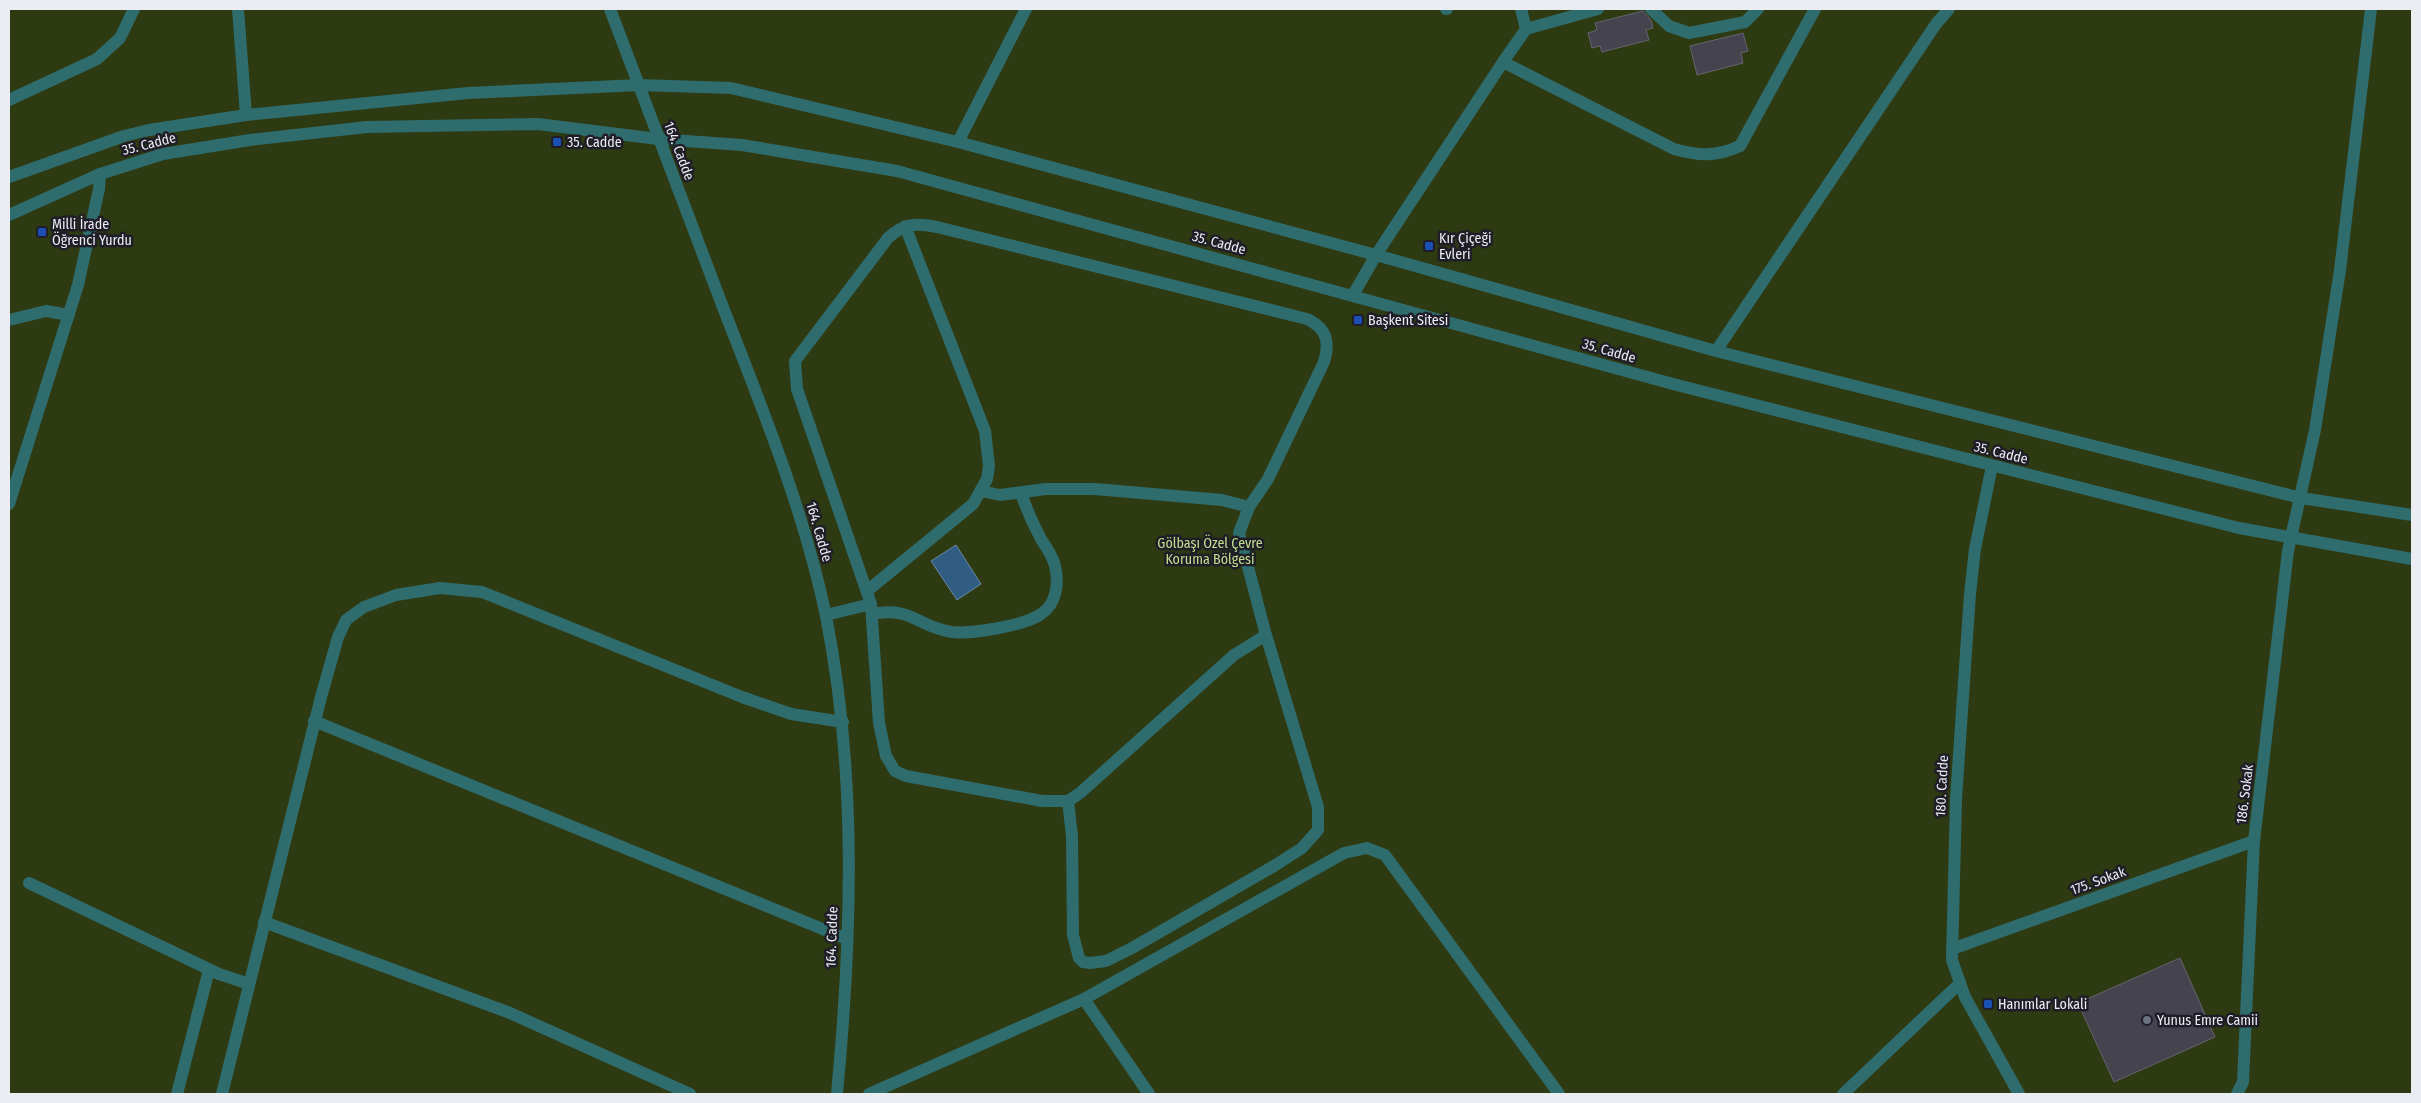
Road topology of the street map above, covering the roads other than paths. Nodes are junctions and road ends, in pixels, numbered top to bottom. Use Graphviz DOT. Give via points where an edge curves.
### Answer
graph roads {
  1 [pos="134,9"];
  2 [pos="238,9"];
  3 [pos="610,9"];
  4 [pos="1026,9"];
  5 [pos="1521,9"];
  6 [pos="1598,9"];
  7 [pos="1651,9"];
  8 [pos="1758,9"];
  9 [pos="1815,9"];
  10 [pos="1949,9"];
  11 [pos="2371,9"];
  12 [pos="1526,28"];
  13 [pos="1503,62"];
  14 [pos="639,86"];
  15 [pos="9,100"];
  16 [pos="246,115"];
  17 [pos="658,139"];
  18 [pos="958,142"];
  19 [pos="100,174"];
  20 [pos="9,177"];
  21 [pos="9,215"];
  22 [pos="905,226"];
  23 [pos="1376,255"];
  24 [pos="1353,295"];
  25 [pos="68,315"];
  26 [pos="9,320"];
  27 [pos="1716,352"];
  28 [pos="1992,466"];
  29 [pos="981,491"];
  30 [pos="1021,493"];
  31 [pos="2301,498"];
  32 [pos="9,504"];
  33 [pos="1248,507"];
  34 [pos="2412,515"];
  35 [pos="2291,538"];
  36 [pos="2412,559"];
  37 [pos="867,591"];
  38 [pos="871,609"];
  39 [pos="826,615"];
  40 [pos="1266,635"];
  41 [pos="314,721"];
  42 [pos="843,722"];
  43 [pos="1068,801"];
  44 [pos="2254,841"];
  45 [pos="29,883"];
  46 [pos="264,922"];
  47 [pos="846,939"];
  48 [pos="1952,949"];
  49 [pos="209,970"];
  50 [pos="249,984"];
  51 [pos="1959,984"];
  52 [pos="1084,999"];
  53 [pos="177,1094"];
  54 [pos="222,1094"];
  55 [pos="690,1094"];
  56 [pos="837,1094"];
  57 [pos="869,1094"];
  58 [pos="1149,1094"];
  59 [pos="1559,1094"];
  60 [pos="1843,1094"];
  61 [pos="2019,1094"];
  62 [pos="2237,1094"];
  1 -- 15 [label="street" via="120,38 97,59"];
  2 -- 16 [label="street"];
  3 -- 14 [label="street, 164. Cadde"];
  4 -- 18 [label="street"];
  5 -- 12 [label="street"];
  6 -- 12 [label="street"];
  7 -- 8 [label="street" via="1669,26 1689,33 1745,22"];
  9 -- 13 [label="street" via="1740,146 1710,156 1674,148"];
  10 -- 27 [label="street"];
  11 -- 31 [label="street, 186. Sokak" via="2340,270"];
  12 -- 13 [label="street"];
  13 -- 23 [label="street"];
  14 -- 16 [label="street, 35. Cadde" via="468,92"];
  14 -- 17 [label="street, 164. Cadde"];
  14 -- 18 [label="street, 35. Cadde" via="732,88"];
  16 -- 20 [label="street, 35. Cadde" via="124,136"];
  17 -- 19 [label="street, 35. Cadde" via="538,124 367,127 163,154"];
  17 -- 24 [label="street, 35. Cadde" via="742,145 897,171"];
  17 -- 39 [label="street, 164. Cadde" via="781,459"];
  18 -- 23 [label="street, 35. Cadde"];
  19 -- 21 [label="street, 35. Cadde"];
  19 -- 25 [label="street" via="78,285"];
  22 -- 29 [label="street" via="985,431 990,466"];
  22 -- 33 [label="street" via="915,223 946,230 1315,323 1327,339 1328,351 1324,362 1268,479"];
  22 -- 37 [label="street" via="888,238 795,361 795,379 801,401"];
  23 -- 24 [label="street"];
  23 -- 27 [label="street, 35. Cadde"];
  24 -- 28 [label="street, 35. Cadde" via="1673,384"];
  25 -- 26 [label="street" via="46,311"];
  25 -- 32 [label="street"];
  27 -- 31 [label="street, 35. Cadde"];
  28 -- 35 [label="street, 35. Cadde"];
  28 -- 48 [label="street, 180. Cadde" via="1975,549 1970,594 1956,799"];
  29 -- 30 [label="street" via="1000,495"];
  29 -- 37 [label="street" via="973,504"];
  30 -- 33 [label="street" via="1046,489 1095,489 1222,500"];
  30 -- 38 [label="street" via="1055,563 1056,592 1041,614 992,630 968,632 938,628 896,611"];
  31 -- 34 [label="street, 35. Cadde"];
  31 -- 35 [label="street, 186. Sokak"];
  33 -- 40 [label="street" via="1238,533"];
  35 -- 36 [label="street, 35. Cadde"];
  35 -- 44 [label="street, 186. Sokak"];
  37 -- 38 [label="street"];
  38 -- 39 [label="street"];
  38 -- 43 [label="street" via="879,723 886,756 895,771 906,776 1033,800"];
  39 -- 42 [label="street, 164. Cadde"];
  40 -- 43 [label="street" via="1234,655"];
  40 -- 43 [label="street" via="1318,807 1318,830 1302,848 1115,957 1098,964 1083,962 1076,952 1073,935 1072,836"];
  41 -- 42 [label="street" via="346,620 364,607 396,595 440,588 482,592 742,697 791,714"];
  41 -- 46 [label="street"];
  41 -- 47 [label="street"];
  42 -- 47 [label="street, 164. Cadde" via="848,784"];
  44 -- 48 [label="street, 175. Sokak"];
  44 -- 62 [label="street, 186. Sokak" via="2242,1082"];
  45 -- 49 [label="street"];
  46 -- 50 [label="street"];
  46 -- 55 [label="street" via="510,1014"];
  47 -- 56 [label="street, 164. Cadde"];
  48 -- 51 [label="street, 180. Cadde"];
  49 -- 50 [label="street"];
  49 -- 53 [label="street"];
  50 -- 54 [label="street"];
  51 -- 60 [label="street"];
  51 -- 61 [label="street, 180. Cadde"];
  52 -- 57 [label="street"];
  52 -- 58 [label="street"];
  52 -- 59 [label="street" via="1344,853 1358,848 1374,849 1385,855"];
}
